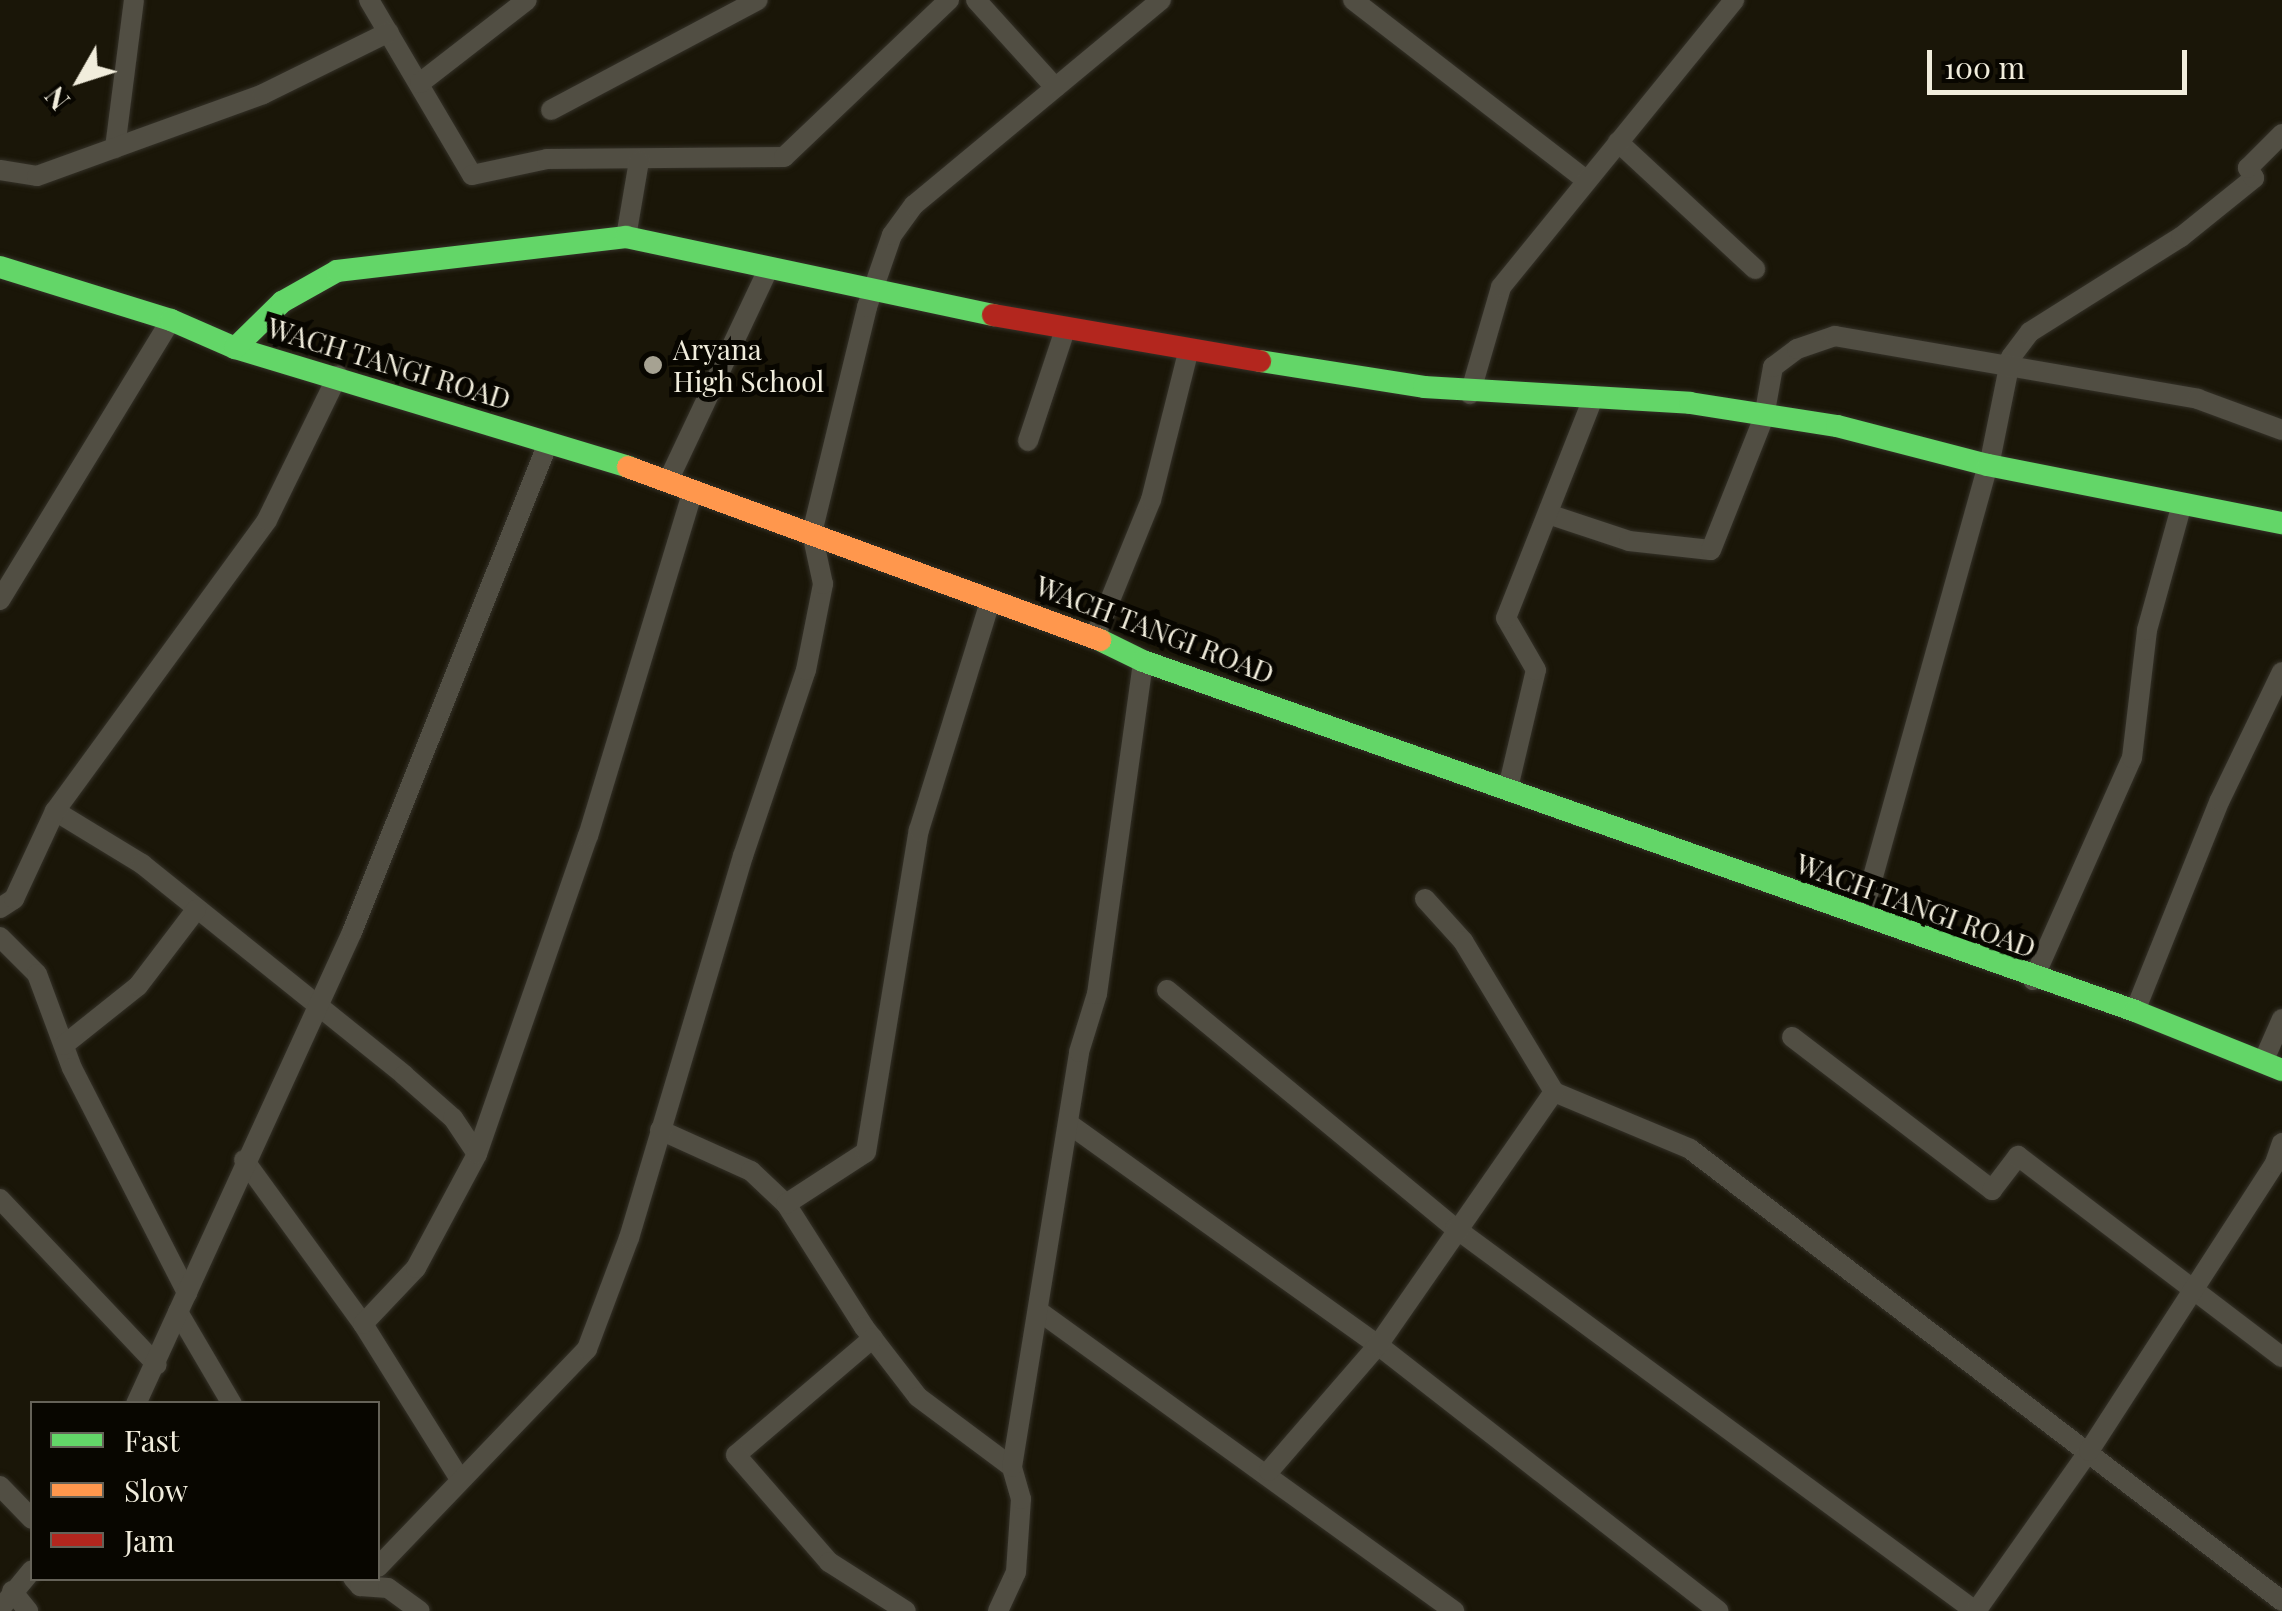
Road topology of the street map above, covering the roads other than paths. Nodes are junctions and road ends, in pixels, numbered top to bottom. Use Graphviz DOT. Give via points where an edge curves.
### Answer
graph roads {
  1 [pos="134,0"];
  2 [pos="369,0"];
  3 [pos="528,0"];
  4 [pos="758,0"];
  5 [pos="949,0"];
  6 [pos="976,0"];
  7 [pos="1161,0"];
  8 [pos="1353,0"];
  9 [pos="1734,0"];
  10 [pos="390,32"];
  11 [pos="420,83"];
  12 [pos="1055,86"];
  13 [pos="551,110"];
  14 [pos="2282,134"];
  15 [pos="1618,142"];
  16 [pos="115,148"];
  17 [pos="638,161"];
  18 [pos="0,170"];
  19 [pos="1586,180"];
  20 [pos="626,237"];
  21 [pos="0,267"];
  22 [pos="1755,269"];
  23 [pos="768,272"];
  24 [pos="873,289"];
  25 [pos="171,320"];
  26 [pos="1065,330"];
  27 [pos="235,348"];
  28 [pos="1190,349"];
  29 [pos="2009,366"];
  30 [pos="338,375"];
  31 [pos="1470,394"];
  32 [pos="1594,398"];
  33 [pos="1764,417"];
  34 [pos="2282,430"];
  35 [pos="1028,441"];
  36 [pos="548,443"];
  37 [pos="1989,463"];
  38 [pos="669,479"];
  39 [pos="692,491"];
  40 [pos="2182,504"];
  41 [pos="1548,514"];
  42 [pos="2282,523"];
  43 [pos="812,533"];
  44 [pos="991,599"];
  45 [pos="0,600"];
  46 [pos="1094,637"];
  47 [pos="1143,661"];
  48 [pos="2282,672"];
  49 [pos="1508,788"];
  50 [pos="55,811"];
  51 [pos="5,897"];
  52 [pos="1425,899"];
  53 [pos="196,910"];
  54 [pos="1862,916"];
  55 [pos="0,938"];
  56 [pos="2033,980"];
  57 [pos="1167,990"];
  58 [pos="318,1007"];
  59 [pos="2135,1010"];
  60 [pos="2282,1018"];
  61 [pos="1792,1036"];
  62 [pos="64,1045"];
  63 [pos="2273,1066"];
  64 [pos="1554,1092"];
  65 [pos="1069,1124"];
  66 [pos="660,1130"];
  67 [pos="477,1154"];
  68 [pos="2280,1158"];
  69 [pos="244,1160"];
  70 [pos="0,1199"];
  71 [pos="786,1204"];
  72 [pos="1455,1228"];
  73 [pos="2190,1291"];
  74 [pos="183,1303"];
  75 [pos="1040,1312"];
  76 [pos="363,1324"];
  77 [pos="873,1338"];
  78 [pos="1378,1345"];
  79 [pos="2282,1357"];
  80 [pos="156,1366"];
  81 [pos="138,1401"];
  82 [pos="231,1401"];
  83 [pos="2089,1451"];
  84 [pos="1012,1467"];
  85 [pos="1270,1472"];
  86 [pos="460,1479"];
  87 [pos="0,1486"];
  88 [pos="30,1517"];
  89 [pos="380,1566"];
  90 [pos="30,1572"];
  91 [pos="360,1581"];
  92 [pos="388,1588"];
  93 [pos="6,1600"];
  94 [pos="2282,1601"];
  95 [pos="28,1611"];
  96 [pos="380,1611"];
  97 [pos="420,1611"];
  98 [pos="906,1611"];
  99 [pos="998,1611"];
  100 [pos="1454,1611"];
  101 [pos="1718,1611"];
  102 [pos="1975,1611"];
  1 -- 16 [label="street"];
  2 -- 10 [label="street"];
  3 -- 11 [label="street"];
  4 -- 13 [label="street"];
  5 -- 17 [label="street" via="784,157 659,154"];
  6 -- 12 [label="street"];
  7 -- 12 [label="street"];
  8 -- 19 [label="street"];
  9 -- 15 [label="street"];
  10 -- 11 [label="street"];
  10 -- 16 [label="street" via="264,94"];
  11 -- 17 [label="street" via="472,175 548,159"];
  12 -- 24 [label="street" via="914,204 892,235"];
  14 -- 29 [label="street" via="2248,168 2254,178 2181,237 2069,301 2030,332"];
  15 -- 19 [label="street"];
  15 -- 22 [label="street"];
  16 -- 18 [label="street" via="38,176"];
  17 -- 20 [label="street"];
  19 -- 31 [label="street" via="1501,287"];
  20 -- 23 [label="main road"];
  20 -- 27 [label="main road" via="337,271 282,302"];
  21 -- 25 [label="main road, WACH TANGI ROAD"];
  23 -- 24 [label="main road"];
  23 -- 38 [label="street"];
  24 -- 26 [label="main road"];
  24 -- 43 [label="street"];
  25 -- 27 [label="main road, WACH TANGI ROAD"];
  25 -- 45 [label="street"];
  26 -- 28 [label="main road"];
  26 -- 35 [label="street"];
  27 -- 30 [label="main road, WACH TANGI ROAD"];
  28 -- 31 [label="main road"];
  28 -- 46 [label="street" via="1151,500"];
  29 -- 33 [label="street" via="1835,336 1797,349 1773,367"];
  29 -- 34 [label="street" via="2198,399"];
  29 -- 37 [label="street"];
  30 -- 36 [label="main road, WACH TANGI ROAD"];
  30 -- 50 [label="street" via="267,520"];
  31 -- 32 [label="main road"];
  32 -- 33 [label="main road" via="1690,403"];
  32 -- 41 [label="street"];
  33 -- 37 [label="main road" via="1837,426"];
  33 -- 41 [label="street" via="1712,550 1628,541"];
  36 -- 38 [label="main road, WACH TANGI ROAD"];
  36 -- 58 [label="street"];
  37 -- 40 [label="main road"];
  37 -- 54 [label="street"];
  38 -- 39 [label="main road, WACH TANGI ROAD"];
  39 -- 43 [label="main road, WACH TANGI ROAD"];
  39 -- 67 [label="street" via="588,836"];
  40 -- 42 [label="main road"];
  40 -- 56 [label="street" via="2147,630 2132,758"];
  41 -- 49 [label="street" via="1506,618 1536,670"];
  43 -- 44 [label="main road, WACH TANGI ROAD"];
  43 -- 66 [label="street" via="822,584 806,670"];
  44 -- 46 [label="main road, WACH TANGI ROAD"];
  44 -- 71 [label="street" via="920,830 866,1152"];
  46 -- 47 [label="main road, WACH TANGI ROAD"];
  47 -- 49 [label="main road, WACH TANGI ROAD"];
  47 -- 65 [label="street" via="1097,994 1079,1052"];
  48 -- 59 [label="street" via="2220,800"];
  49 -- 54 [label="main road, WACH TANGI ROAD"];
  50 -- 51 [label="street"];
  50 -- 53 [label="street" via="142,864"];
  52 -- 64 [label="street" via="1464,941"];
  53 -- 58 [label="street"];
  53 -- 62 [label="street" via="138,986"];
  54 -- 56 [label="main road, WACH TANGI ROAD"];
  55 -- 62 [label="street" via="37,974"];
  56 -- 59 [label="main road, WACH TANGI ROAD"];
  57 -- 72 [label="street"];
  58 -- 67 [label="street" via="453,1118"];
  58 -- 69 [label="street"];
  59 -- 63 [label="main road, WACH TANGI ROAD"];
  60 -- 63 [label="street"];
  61 -- 73 [label="street" via="1992,1190 2018,1156"];
  62 -- 74 [label="street"];
  64 -- 72 [label="street"];
  64 -- 83 [label="street" via="1690,1149"];
  65 -- 75 [label="street"];
  65 -- 78 [label="street"];
  66 -- 71 [label="street" via="752,1171"];
  66 -- 86 [label="street" via="587,1349"];
  67 -- 76 [label="street" via="416,1268"];
  68 -- 73 [label="street"];
  69 -- 74 [label="street"];
  69 -- 76 [label="street"];
  70 -- 80 [label="street"];
  71 -- 77 [label="street"];
  72 -- 78 [label="street"];
  72 -- 102 [label="street"];
  73 -- 79 [label="street"];
  73 -- 83 [label="street"];
  74 -- 80 [label="street"];
  74 -- 82 [label="street"];
  75 -- 84 [label="street"];
  75 -- 85 [label="street"];
  76 -- 86 [label="street"];
  77 -- 84 [label="street" via="918,1397"];
  77 -- 98 [label="street" via="736,1454 829,1562"];
  78 -- 85 [label="street"];
  78 -- 101 [label="street"];
  80 -- 81 [label="street"];
  83 -- 94 [label="street"];
  83 -- 102 [label="street"];
  84 -- 99 [label="street" via="1021,1499 1016,1572"];
  85 -- 100 [label="street"];
  86 -- 89 [label="street"];
  87 -- 88 [label="street"];
  90 -- 93 [label="street"];
  91 -- 92 [label="street"];
  92 -- 96 [label="street"];
  92 -- 97 [label="street"];
  93 -- 95 [label="street"];
}
